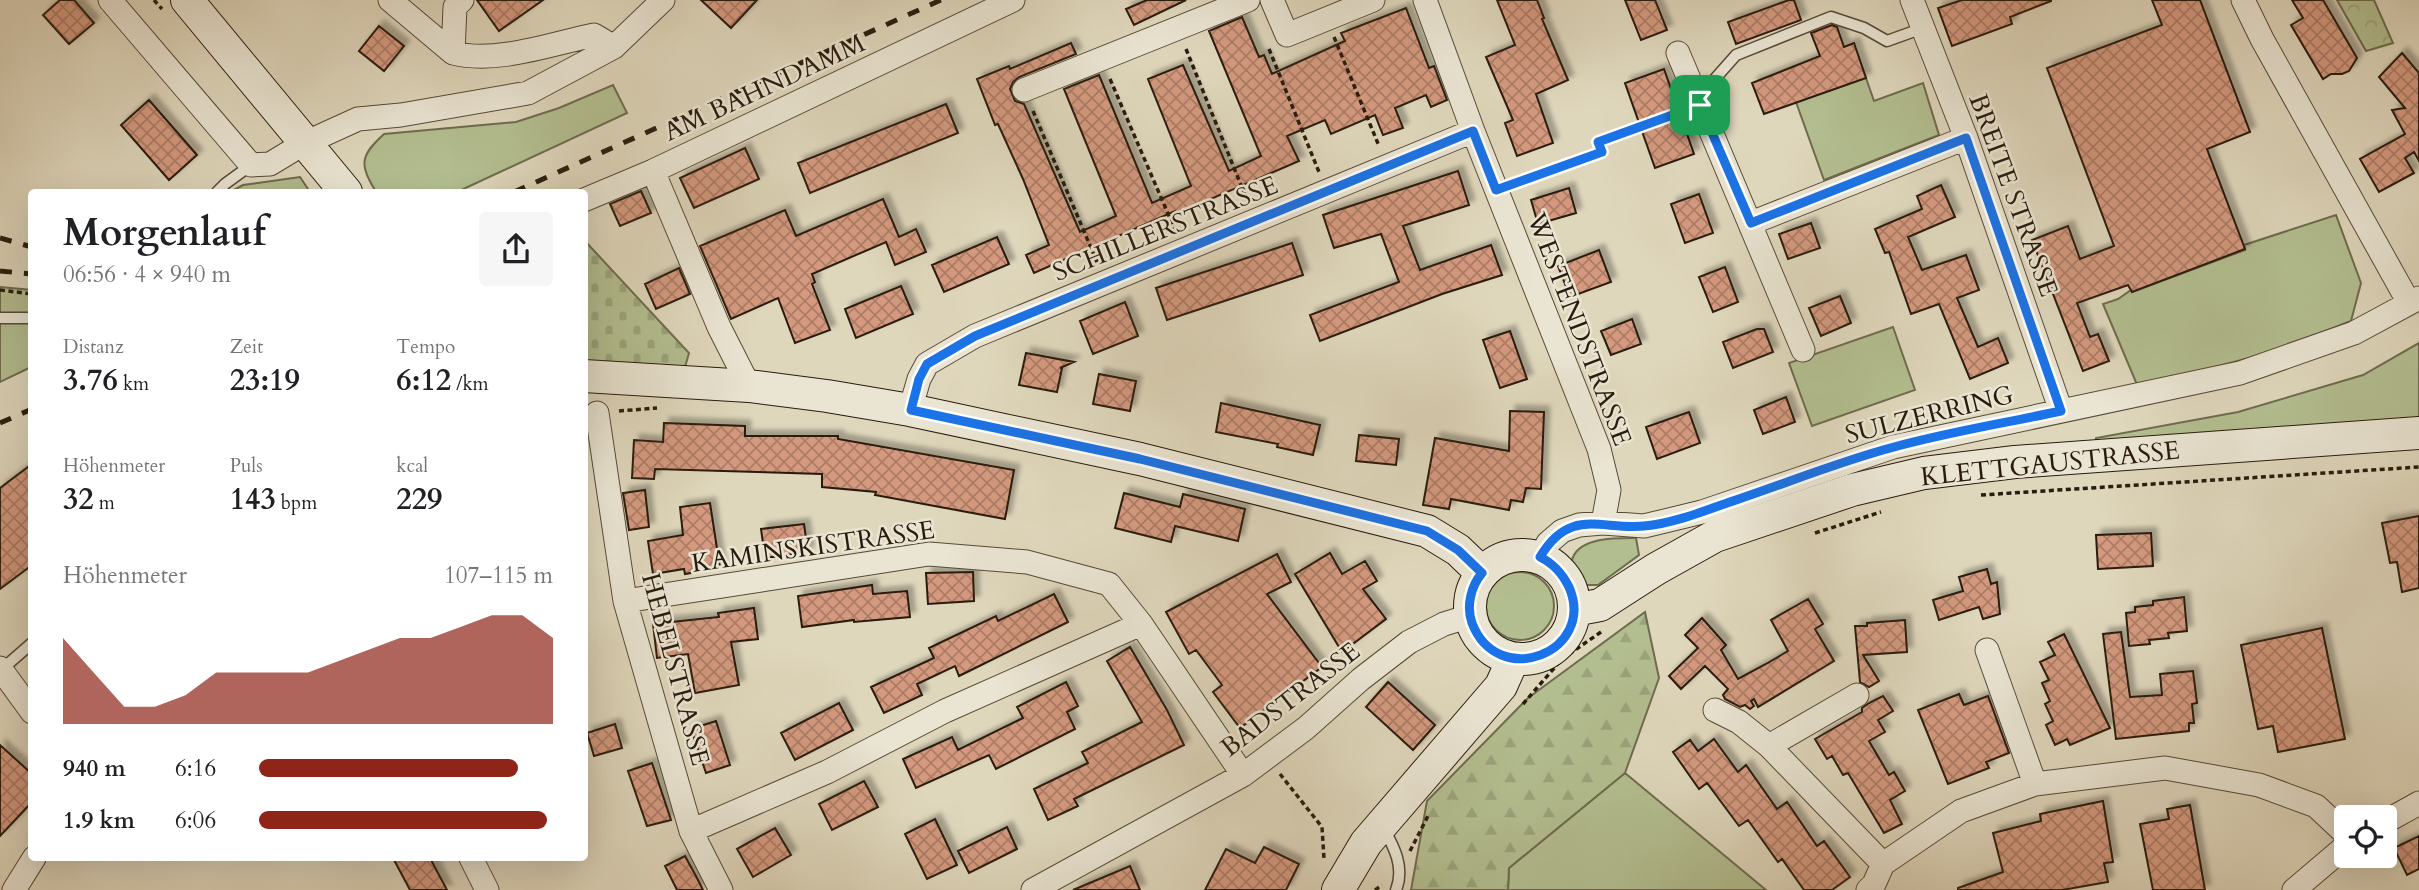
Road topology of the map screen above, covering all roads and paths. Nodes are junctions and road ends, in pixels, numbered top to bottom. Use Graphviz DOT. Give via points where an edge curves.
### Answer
graph roads {
  1 [pos="110,0"];
  2 [pos="187,0"];
  3 [pos="390,0"];
  4 [pos="462,0"];
  5 [pos="663,0"];
  6 [pos="1013,0"];
  7 [pos="1248,0"];
  8 [pos="1272,0"];
  9 [pos="1373,0"];
  10 [pos="1425,0"];
  11 [pos="1912,0"];
  12 [pos="2243,0"];
  13 [pos="1327,19"];
  14 [pos="1177,27"];
  15 [pos="1923,28"];
  16 [pos="1287,35"];
  17 [pos="614,47"];
  18 [pos="453,53"];
  19 [pos="1678,53"];
  20 [pos="1101,58"];
  21 [pos="1024,90"];
  22 [pos="1699,101"];
  23 [pos="1473,131"];
  24 [pos="1966,138"];
  25 [pos="303,144"];
  26 [pos="251,165"];
  27 [pos="1388,166"];
  28 [pos="653,171"];
  29 [pos="1241,185"];
  30 [pos="220,189"];
  31 [pos="342,189"];
  32 [pos="1496,190"];
  33 [pos="1327,191"];
  34 [pos="588,198"];
  35 [pos="1751,223"];
  36 [pos="1184,250"];
  37 [pos="1105,283"];
  38 [pos="0,290"];
  39 [pos="28,294"];
  40 [pos="2414,300"];
  41 [pos="0,318"];
  42 [pos="28,318"];
  43 [pos="1803,350"];
  44 [pos="588,376"];
  45 [pos="749,386"];
  46 [pos="911,410"];
  47 [pos="2061,411"];
  48 [pos="597,413"];
  49 [pos="2419,433"];
  50 [pos="2419,467"];
  51 [pos="1968,495"];
  52 [pos="1889,510"];
  53 [pos="1603,523"];
  54 [pos="1811,534"];
  55 [pos="1540,557"];
  56 [pos="1482,573"];
  57 [pos="625,601"];
  58 [pos="1574,610"];
  59 [pos="1470,616"];
  60 [pos="1141,624"];
  61 [pos="28,646"];
  62 [pos="1987,650"];
  63 [pos="1513,659"];
  64 [pos="1,669"];
  65 [pos="1553,669"];
  66 [pos="1857,695"];
  67 [pos="28,706"];
  68 [pos="1520,708"];
  69 [pos="1715,710"];
  70 [pos="1769,746"];
  71 [pos="1266,756"];
  72 [pos="1242,775"];
  73 [pos="2035,784"];
  74 [pos="2419,803"];
  75 [pos="1435,806"];
  76 [pos="2397,815"];
  77 [pos="2334,823"];
  78 [pos="1381,824"];
  79 [pos="691,831"];
  80 [pos="2334,856"];
  81 [pos="32,861"];
  82 [pos="472,861"];
  83 [pos="1883,864"];
  84 [pos="1399,874"];
  85 [pos="1329,879"];
  86 [pos="14,890"];
  87 [pos="486,890"];
  88 [pos="721,890"];
  89 [pos="1033,890"];
  90 [pos="1375,890"];
  91 [pos="1396,890"];
  92 [pos="1868,890"];
  93 [pos="2294,890"];
  1 -- 26 [label="street"];
  2 -- 25 [label="main road"];
  3 -- 18 [label="street"];
  4 -- 18 [label="street" via="455,7"];
  5 -- 17 [label="street"];
  6 -- 28 [label="street, AM BAHNDAMM"];
  7 -- 14 [label="street"];
  8 -- 16 [label="street"];
  9 -- 13 [label="street"];
  10 -- 23 [label="street, WESTENDSTRASSE"];
  11 -- 15 [label="street, BREITE STRASSE"];
  12 -- 40 [label="street"];
  13 -- 16 [label="street"];
  13 -- 27 [label="path"];
  14 -- 20 [label="street"];
  14 -- 29 [label="path"];
  15 -- 22 [label="lane" via="1887,41 1831,17 1736,55"];
  15 -- 24 [label="street, BREITE STRASSE"];
  16 -- 33 [label="path" via="1267,45"];
  17 -- 18 [label="street" via="594,35 494,56"];
  17 -- 25 [label="street" via="528,93 358,119"];
  19 -- 22 [label="street"];
  20 -- 21 [label="street"];
  20 -- 36 [label="path"];
  21 -- 37 [label="path"];
  22 -- 32 [label="path" via="1598,142 1602,152"];
  22 -- 35 [label="street"];
  23 -- 27 [label="street, SCHILLERSTRASSE"];
  23 -- 32 [label="street, WESTENDSTRASSE"];
  24 -- 35 [label="street"];
  24 -- 47 [label="street, BREITE STRASSE"];
  25 -- 26 [label="street" via="270,164"];
  25 -- 31 [label="main road"];
  26 -- 30 [label="lane"];
  27 -- 33 [label="street, SCHILLERSTRASSE"];
  28 -- 34 [label="street, AM BAHNDAMM"];
  28 -- 45 [label="street, AM BAHNDAMM"];
  32 -- 53 [label="street, WESTENDSTRASSE" via="1599,449 1609,490"];
  33 -- 36 [label="street, SCHILLERSTRASSE"];
  35 -- 43 [label="street"];
  36 -- 37 [label="street, SCHILLERSTRASSE"];
  37 -- 46 [label="street, SCHILLERSTRASSE" via="975,336 927,364"];
  38 -- 39 [label="path"];
  40 -- 47 [label="street, SULZERRING" via="2354,333 2240,373"];
  41 -- 42 [label="lane"];
  44 -- 45 [label="main road"];
  45 -- 46 [label="main road"];
  46 -- 56 [label="main road" via="1140,459 1372,522 1427,531 1458,550"];
  47 -- 53 [label="street, SULZERRING" via="1893,447 1690,515 1644,526"];
  48 -- 57 [label="street, HEBELSTRASSE"];
  49 -- 58 [label="main road, KLETTGAUSTRASSE" via="2015,461 1924,474 1852,490 1715,536 1600,605"];
  50 -- 51 [label="path"];
  52 -- 54 [label="path"];
  53 -- 55 [label="street, SULZERRING" via="1562,531"];
  55 -- 56 [label="main road" via="1509,556"];
  55 -- 58 [label="main road" via="1563,575"];
  56 -- 59 [label="main road" via="1472,590"];
  57 -- 60 [label="street, KAMINSKISTRASSE" via="929,554 1027,562 1109,584"];
  57 -- 79 [label="street, HEBELSTRASSE"];
  58 -- 63 [label="main road" via="1568,632 1556,648 1538,657"];
  59 -- 63 [label="main road" via="1483,642"];
  59 -- 71 [label="street, BADSTRASSE" via="1409,642"];
  60 -- 72 [label="street, KAMINSKISTRASSE"];
  60 -- 79 [label="street"];
  61 -- 64 [label="lane"];
  62 -- 73 [label="street"];
  63 -- 78 [label="main road" via="1501,686"];
  64 -- 67 [label="street"];
  65 -- 68 [label="path"];
  66 -- 70 [label="street"];
  69 -- 70 [label="street"];
  70 -- 83 [label="street"];
  71 -- 72 [label="street, BADSTRASSE"];
  71 -- 85 [label="path" via="1322,827"];
  72 -- 89 [label="street, BADSTRASSE"];
  73 -- 77 [label="street" via="2165,768 2259,785 2316,806"];
  73 -- 83 [label="street" via="1961,811"];
  74 -- 76 [label="street"];
  75 -- 84 [label="path"];
  78 -- 84 [label="lane" via="1398,855"];
  78 -- 85 [label="main road"];
  79 -- 88 [label="street, HEBELSTRASSE"];
  80 -- 93 [label="street"];
  81 -- 86 [label="street"];
  82 -- 87 [label="street"];
  83 -- 92 [label="street"];
  84 -- 90 [label="path"];
  84 -- 91 [label="lane"];
}
